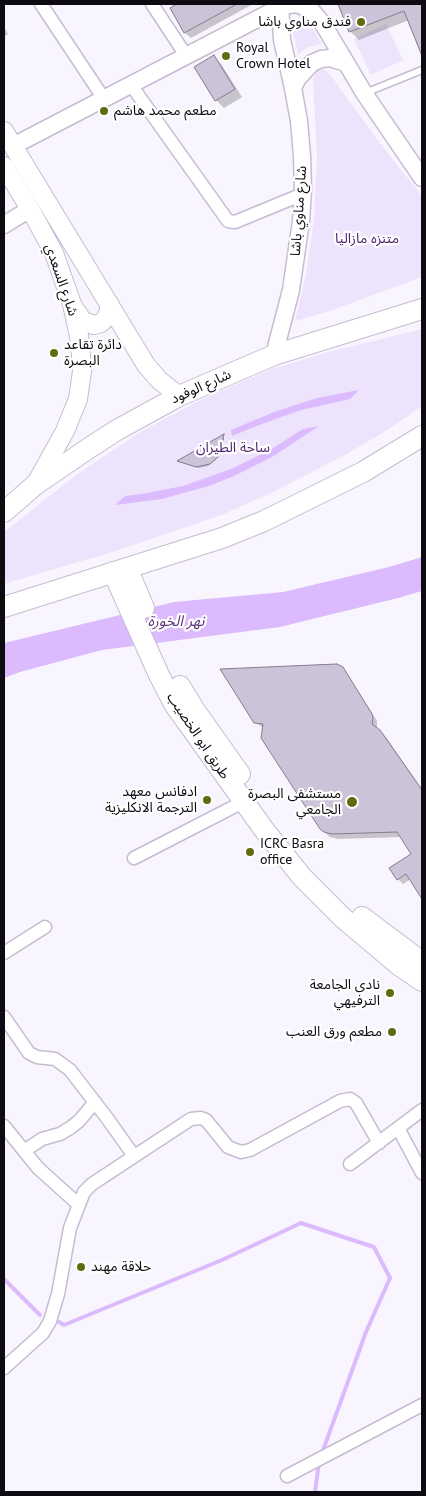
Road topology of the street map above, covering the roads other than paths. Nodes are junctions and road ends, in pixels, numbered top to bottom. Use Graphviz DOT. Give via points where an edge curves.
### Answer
graph roads {
  1 [pos="41,4"];
  2 [pos="152,4"];
  3 [pos="282,4"];
  4 [pos="311,7"];
  5 [pos="187,56"];
  6 [pos="346,64"];
  7 [pos="422,70"];
  8 [pos="131,85"];
  9 [pos="294,88"];
  10 [pos="364,93"];
  11 [pos="104,99"];
  12 [pos="4,131"];
  13 [pos="13,146"];
  14 [pos="4,166"];
  15 [pos="420,170"];
  16 [pos="303,194"];
  17 [pos="30,209"];
  18 [pos="4,225"];
  19 [pos="109,303"];
  20 [pos="72,304"];
  21 [pos="422,309"];
  22 [pos="274,355"];
  23 [pos="179,396"];
  24 [pos="422,436"];
  25 [pos="35,485"];
  26 [pos="4,512"];
  27 [pos="120,570"];
  28 [pos="4,607"];
  29 [pos="155,649"];
  30 [pos="243,802"];
  31 [pos="134,858"];
  32 [pos="45,927"];
  33 [pos="4,952"];
  34 [pos="410,961"];
  35 [pos="422,981"];
  36 [pos="4,1017"];
  37 [pos="95,1102"];
  38 [pos="422,1110"];
  39 [pos="4,1126"];
  40 [pos="398,1128"];
  41 [pos="379,1142"];
  42 [pos="24,1151"];
  43 [pos="134,1156"];
  44 [pos="350,1164"];
  45 [pos="422,1172"];
  46 [pos="78,1204"];
  47 [pos="4,1368"];
  48 [pos="422,1405"];
  49 [pos="287,1476"];
  1 -- 11 [label="street"];
  2 -- 5 [label="street"];
  3 -- 4 [label="street"];
  3 -- 5 [label="street"];
  3 -- 9 [label="street, شارع مناوي باشا" via="282,40"];
  4 -- 6 [label="street"];
  5 -- 8 [label="street"];
  6 -- 9 [label="street" via="330,58 321,59 298,78"];
  6 -- 10 [label="street"];
  7 -- 10 [label="lane"];
  8 -- 11 [label="street"];
  8 -- 16 [label="street" via="228,221 235,222"];
  9 -- 16 [label="street, شارع مناوي باشا"];
  10 -- 15 [label="street"];
  11 -- 13 [label="street"];
  12 -- 13 [label="main road, شارع السعدي"];
  13 -- 19 [label="main road, شارع السعدي"];
  14 -- 17 [label="main road, شارع السعدي"];
  16 -- 22 [label="street, شارع مناوي باشا" via="291,290"];
  17 -- 18 [label="street"];
  17 -- 20 [label="main road, شارع السعدي" via="54,253"];
  19 -- 20 [label="main road" via="106,318 94,325 83,321"];
  19 -- 23 [label="main road, شارع السعدي" via="152,373"];
  20 -- 25 [label="main road, شارع السعدي" via="79,336 81,386 72,414"];
  21 -- 22 [label="main road, شارع الوفود"];
  22 -- 23 [label="main road, شارع الوفود"];
  23 -- 25 [label="main road, شارع الوفود" via="117,430"];
  24 -- 27 [label="main road" via="363,472 264,521 222,538"];
  25 -- 26 [label="main road, شارع الوفود"];
  27 -- 28 [label="main road"];
  27 -- 29 [label="main road, طريق ابو الخصيب"];
  29 -- 30 [label="main road, طريق ابو الخصيب" via="159,675 174,704"];
  29 -- 34 [label="main road, طريق ابو الخصيب" via="292,847 324,882"];
  30 -- 31 [label="street"];
  30 -- 34 [label="main road, طريق ابو الخصيب" via="322,898 365,938"];
  32 -- 33 [label="street"];
  34 -- 35 [label="main road, طريق ابو الخصيب"];
  36 -- 37 [label="street" via="29,1053 61,1062"];
  37 -- 42 [label="street" via="70,1128"];
  37 -- 43 [label="street"];
  38 -- 40 [label="street"];
  39 -- 42 [label="street"];
  40 -- 41 [label="street"];
  40 -- 45 [label="street"];
  41 -- 43 [label="street" via="356,1103 347,1098 245,1151 232,1150 210,1123 196,1118"];
  41 -- 44 [label="street"];
  42 -- 46 [label="street"];
  43 -- 46 [label="street" via="92,1184"];
  46 -- 47 [label="street" via="50,1322 43,1333"];
  48 -- 49 [label="street"];
}
